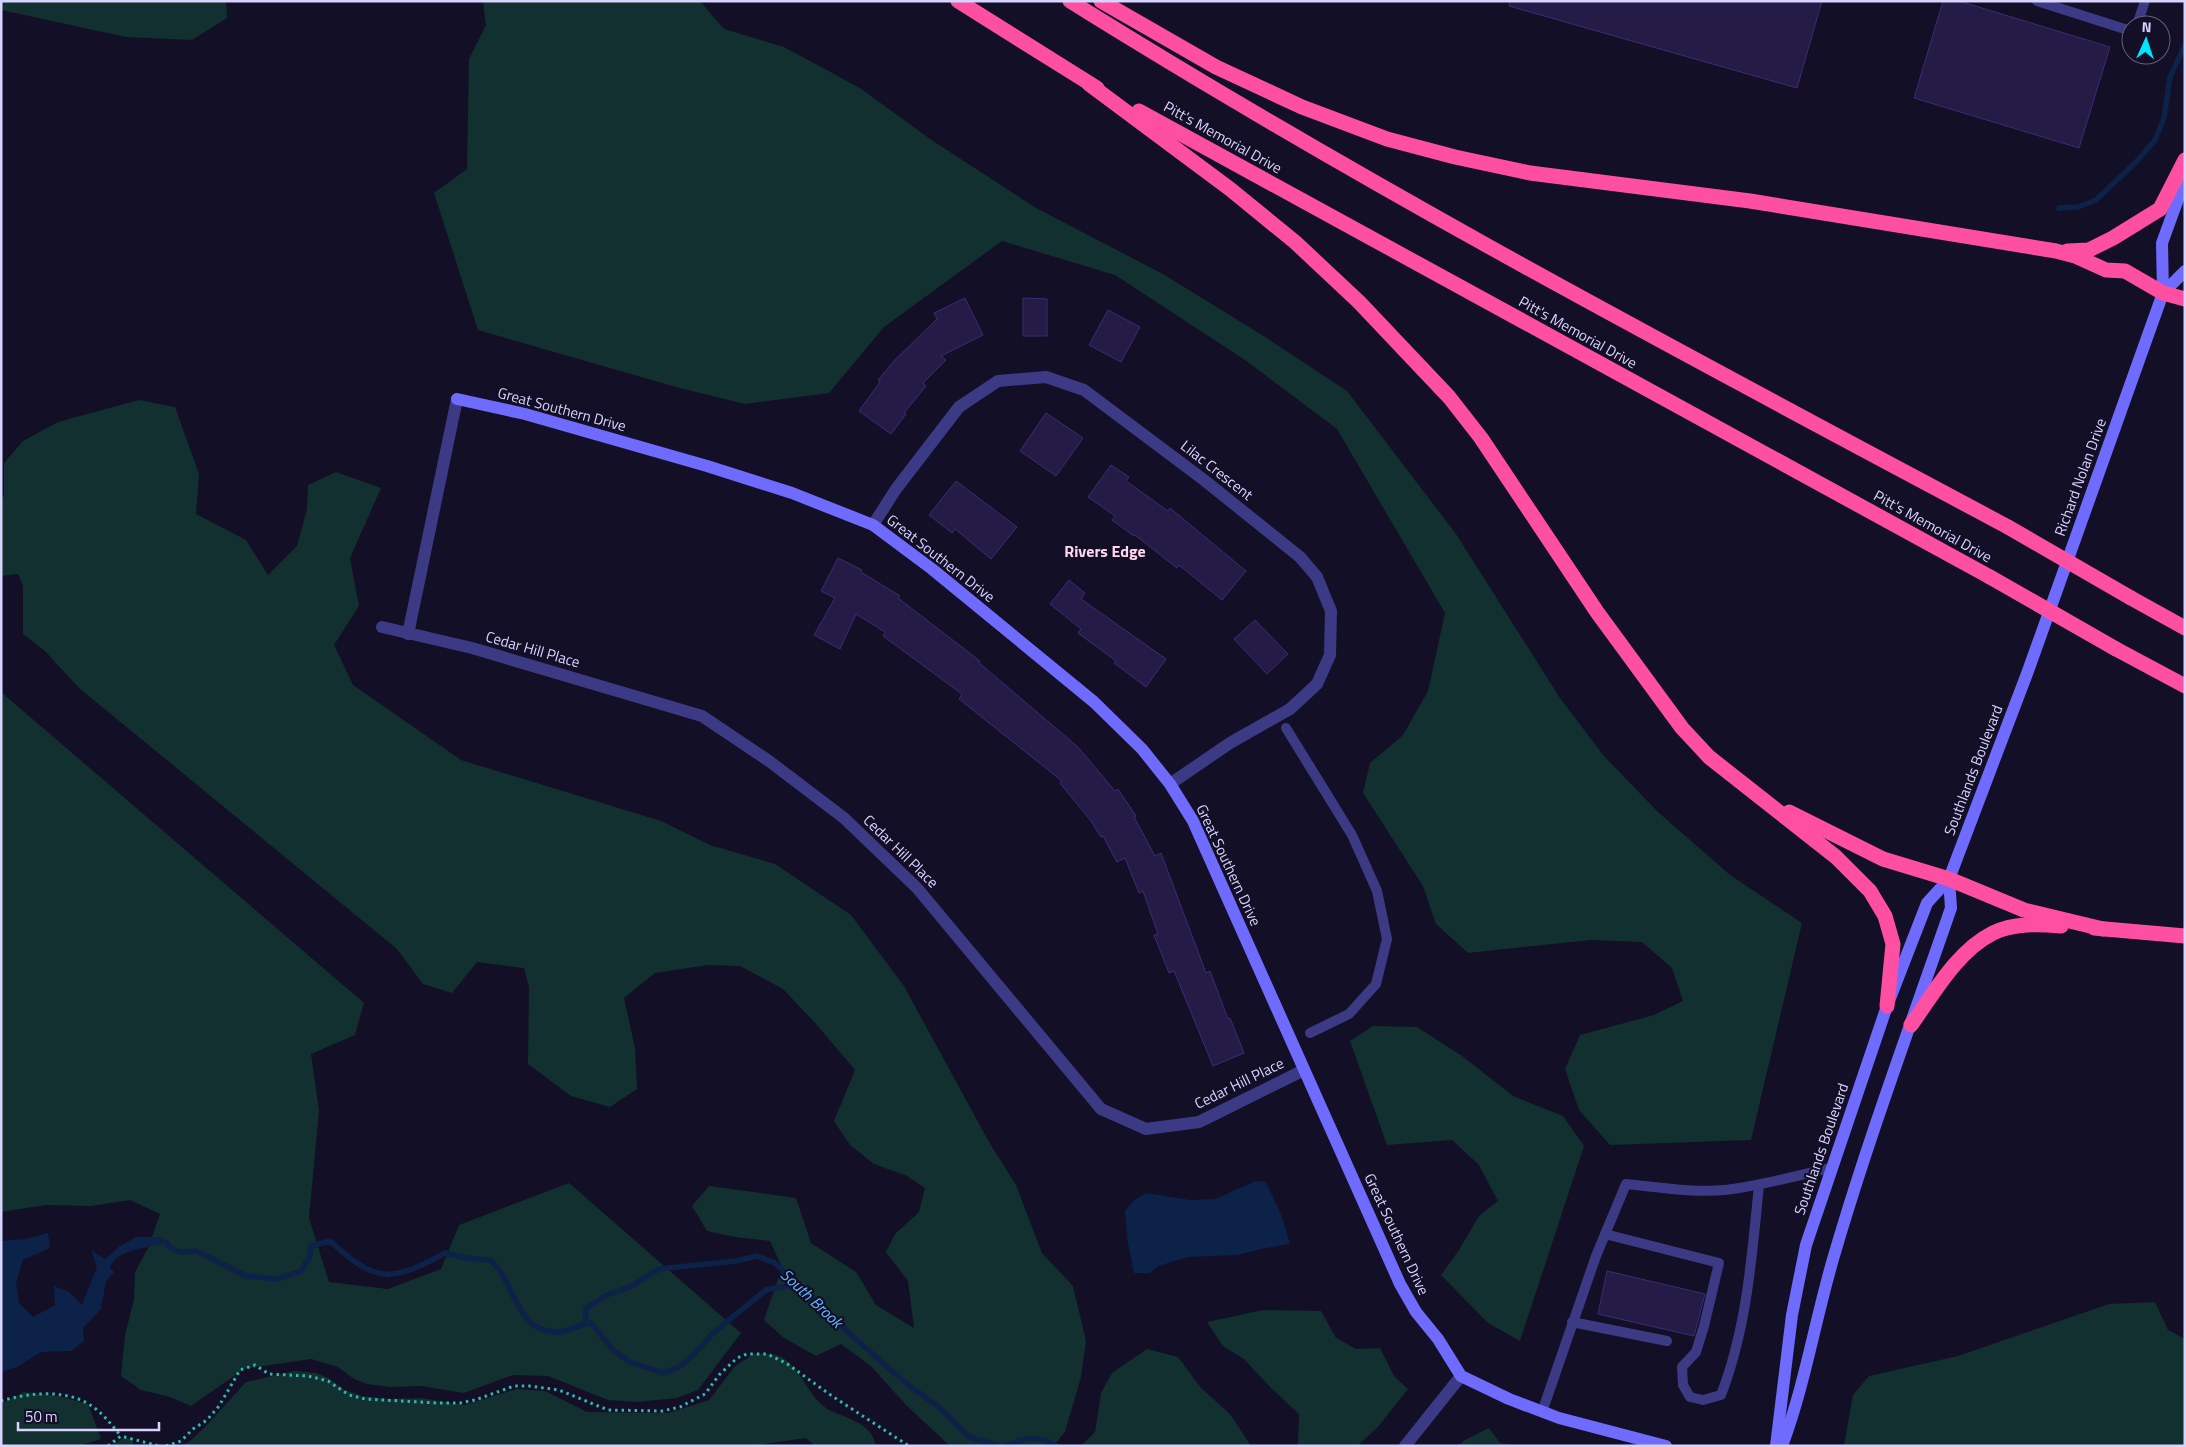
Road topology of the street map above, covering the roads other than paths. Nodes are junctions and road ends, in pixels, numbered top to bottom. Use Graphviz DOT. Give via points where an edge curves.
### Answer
graph roads {
  1 [pos="958,1"];
  2 [pos="1070,1"];
  3 [pos="1101,1"];
  4 [pos="2037,1"];
  5 [pos="2145,1"];
  6 [pos="2141,15"];
  7 [pos="2121,28"];
  8 [pos="1089,84"];
  9 [pos="2185,160"];
  10 [pos="2185,180"];
  11 [pos="2056,251"];
  12 [pos="2185,271"];
  13 [pos="2163,293"];
  14 [pos="2185,299"];
  15 [pos="457,399"];
  16 [pos="872,525"];
  17 [pos="382,627"];
  18 [pos="2185,628"];
  19 [pos="408,634"];
  20 [pos="2028,672"];
  21 [pos="2185,686"];
  22 [pos="1286,728"];
  23 [pos="1170,784"];
  24 [pos="1751,791"];
  25 [pos="1949,879"];
  26 [pos="2103,929"];
  27 [pos="2185,936"];
  28 [pos="1887,1006"];
  29 [pos="1911,1025"];
  30 [pos="1310,1033"];
  31 [pos="1304,1070"];
  32 [pos="1830,1168"];
  33 [pos="1759,1185"];
  34 [pos="1605,1234"];
  35 [pos="1572,1322"];
  36 [pos="1667,1341"];
  37 [pos="1461,1376"];
  38 [pos="1542,1412"];
  39 [pos="1405,1446"];
  40 [pos="1666,1446"];
  41 [pos="1776,1446"];
  42 [pos="1782,1446"];
  1 -- 8 [label="highway, Pitt's Memorial Drive"];
  2 -- 18 [label="highway, Pitt's Memorial Drive, bridge" via="1282,130 1524,268 2008,528"];
  3 -- 11 [label="highway" via="1216,67 1302,106 1388,139 1456,157 1530,173 1750,201"];
  4 -- 7 [label="lane"];
  5 -- 6 [label="lane"];
  8 -- 21 [label="highway, Pitt's Memorial Drive, bridge"];
  8 -- 24 [label="highway" via="1294,242 1412,356 1481,438 1658,698 1708,756"];
  9 -- 11 [label="highway" via="2160,209 2089,250"];
  10 -- 13 [label="main road, Richard Nolan Drive" via="2162,243"];
  11 -- 13 [label="highway" via="2106,270 2125,271"];
  12 -- 13 [label="main road, Richard Nolan Drive"];
  13 -- 14 [label="highway"];
  13 -- 20 [label="main road, Richard Nolan Drive"];
  15 -- 16 [label="main road, Great Southern Drive" via="525,414 708,466 792,493"];
  15 -- 19 [label="street"];
  16 -- 23 [label="main road, Great Southern Drive" via="932,569 1094,702 1142,748"];
  16 -- 23 [label="street, Lilac Crescent" via="959,408 998,381 1046,377 1084,390 1300,557 1317,577 1331,611 1330,655 1317,684 1290,709 1230,743"];
  17 -- 19 [label="street, Cedar Hill Place"];
  19 -- 31 [label="street, Cedar Hill Place" via="472,648 702,716 769,761 844,818 917,888 1101,1109 1146,1128 1199,1122"];
  20 -- 25 [label="main road, Southlands Boulevard"];
  22 -- 30 [label="lane" via="1352,835 1377,890 1387,939 1376,984 1349,1014"];
  23 -- 31 [label="main road, Great Southern Drive" via="1193,821"];
  24 -- 25 [label="highway" via="1883,859"];
  24 -- 28 [label="highway" via="1836,857 1878,903 1893,944"];
  25 -- 26 [label="highway" via="2024,910"];
  25 -- 28 [label="main road, Southlands Boulevard" via="1927,903"];
  25 -- 29 [label="main road, Southlands Boulevard" via="1951,908"];
  26 -- 27 [label="highway"];
  26 -- 29 [label="highway" via="2043,924 1993,933 1970,950 1948,973"];
  28 -- 32 [label="main road, Southlands Boulevard"];
  29 -- 42 [label="main road, Southlands Boulevard" via="1838,1242"];
  31 -- 37 [label="main road, Great Southern Drive" via="1400,1284"];
  32 -- 33 [label="lane"];
  32 -- 41 [label="main road, Southlands Boulevard" via="1798,1280"];
  33 -- 34 [label="lane" via="1707,1190 1626,1184"];
  33 -- 34 [label="lane" via="1743,1314 1721,1395 1703,1400 1690,1397 1684,1385 1682,1367 1696,1352 1719,1263"];
  34 -- 35 [label="lane"];
  35 -- 36 [label="lane"];
  35 -- 38 [label="lane"];
  37 -- 38 [label="main road"];
  37 -- 39 [label="street"];
  38 -- 40 [label="main road"];
}
